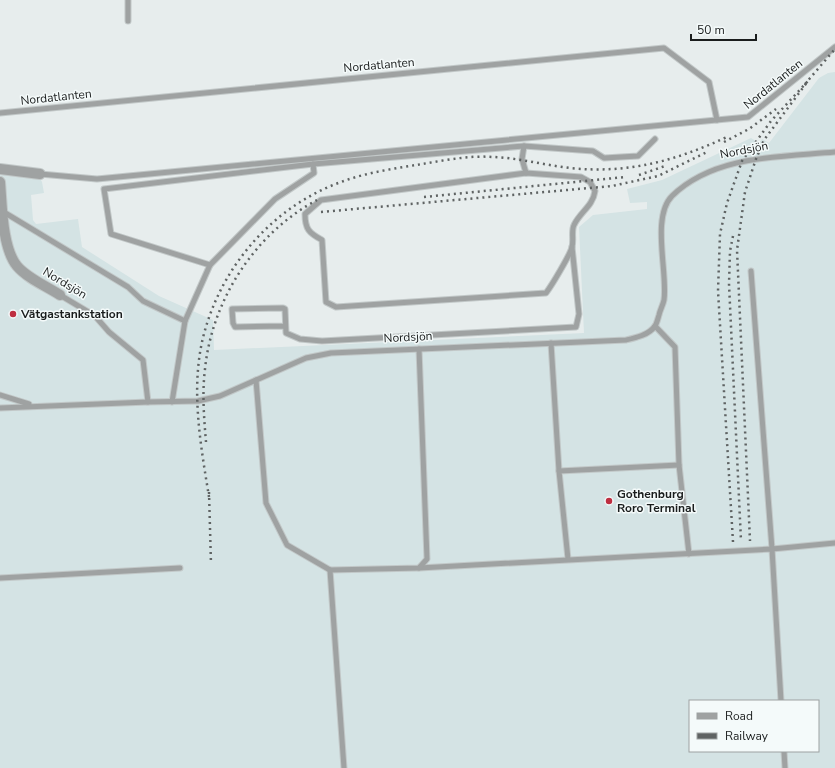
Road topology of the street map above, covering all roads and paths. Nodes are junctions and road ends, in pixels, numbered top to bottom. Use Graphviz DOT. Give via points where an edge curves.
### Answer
graph roads {
  1 [pos="128,0"];
  2 [pos="128,20"];
  3 [pos="835,48"];
  4 [pos="0,113"];
  5 [pos="717,120"];
  6 [pos="654,139"];
  7 [pos="524,146"];
  8 [pos="835,152"];
  9 [pos="313,164"];
  10 [pos="0,169"];
  11 [pos="40,174"];
  12 [pos="526,174"];
  13 [pos="0,182"];
  14 [pos="2,211"];
  15 [pos="572,247"];
  16 [pos="210,265"];
  17 [pos="751,271"];
  18 [pos="60,295"];
  19 [pos="186,321"];
  20 [pos="285,326"];
  21 [pos="655,326"];
  22 [pos="551,343"];
  23 [pos="419,349"];
  24 [pos="256,380"];
  25 [pos="0,395"];
  26 [pos="148,402"];
  27 [pos="172,402"];
  28 [pos="34,406"];
  29 [pos="0,408"];
  30 [pos="679,465"];
  31 [pos="559,471"];
  32 [pos="835,543"];
  33 [pos="772,549"];
  34 [pos="689,554"];
  35 [pos="427,559"];
  36 [pos="568,559"];
  37 [pos="434,567"];
  38 [pos="180,568"];
  39 [pos="420,568"];
  40 [pos="330,570"];
  41 [pos="0,578"];
  42 [pos="781,700"];
  43 [pos="784,752"];
  44 [pos="344,768"];
  45 [pos="785,768"];
  1 -- 2 [label="lane"];
  3 -- 5 [label="lane, Nordatlanten" via="748,117"];
  4 -- 5 [label="lane, Nordatlanten" via="664,48 709,82"];
  5 -- 11 [label="lane, Nordatlanten" via="97,179"];
  6 -- 7 [label="lane" via="638,156 604,158 593,151"];
  7 -- 9 [label="lane"];
  7 -- 12 [label="lane" via="522,159"];
  8 -- 21 [label="lane, Nordsjön" via="756,160 722,167 696,179 670,197 663,214 664,300"];
  9 -- 16 [label="lane" via="314,172 275,199"];
  9 -- 16 [label="lane" via="104,189 111,234"];
  10 -- 11 [label="street"];
  12 -- 15 [label="lane" via="580,177 594,187 591,204 579,216 573,227"];
  12 -- 15 [label="lane" via="321,200 306,214 305,226 309,232 322,240 326,302 336,307 546,293"];
  13 -- 14 [label="street, Nordsjön"];
  14 -- 18 [label="street, Nordsjön" via="10,254 17,266"];
  14 -- 19 [label="lane" via="128,287 143,301"];
  15 -- 20 [label="lane" via="579,314 576,327 322,341 300,339 286,333"];
  16 -- 19 [label="lane"];
  17 -- 33 [label="lane"];
  18 -- 26 [label="lane, Nordsjön" via="95,316 109,332 143,360"];
  19 -- 27 [label="lane"];
  20 -- 20 [label="lane" via="235,327 232,309 283,308"];
  21 -- 22 [label="lane, Nordsjön" via="640,336 626,340"];
  21 -- 30 [label="lane" via="675,346"];
  22 -- 23 [label="lane, Nordsjön"];
  22 -- 31 [label="lane"];
  23 -- 24 [label="lane, Nordsjön" via="331,353 306,358"];
  23 -- 35 [label="lane"];
  24 -- 27 [label="lane, Nordsjön" via="220,396 198,401"];
  24 -- 40 [label="lane" via="266,504 287,545"];
  25 -- 28 [label="lane"];
  26 -- 27 [label="lane, Nordsjön"];
  26 -- 28 [label="lane"];
  28 -- 29 [label="lane"];
  30 -- 31 [label="lane"];
  30 -- 34 [label="lane"];
  31 -- 36 [label="lane"];
  32 -- 33 [label="lane"];
  33 -- 34 [label="lane"];
  33 -- 42 [label="lane"];
  34 -- 36 [label="lane"];
  35 -- 37 [label="lane"];
  35 -- 39 [label="lane"];
  36 -- 37 [label="lane"];
  37 -- 39 [label="lane"];
  38 -- 41 [label="lane"];
  39 -- 40 [label="lane"];
  40 -- 44 [label="lane"];
  43 -- 45 [label="lane"];
}
